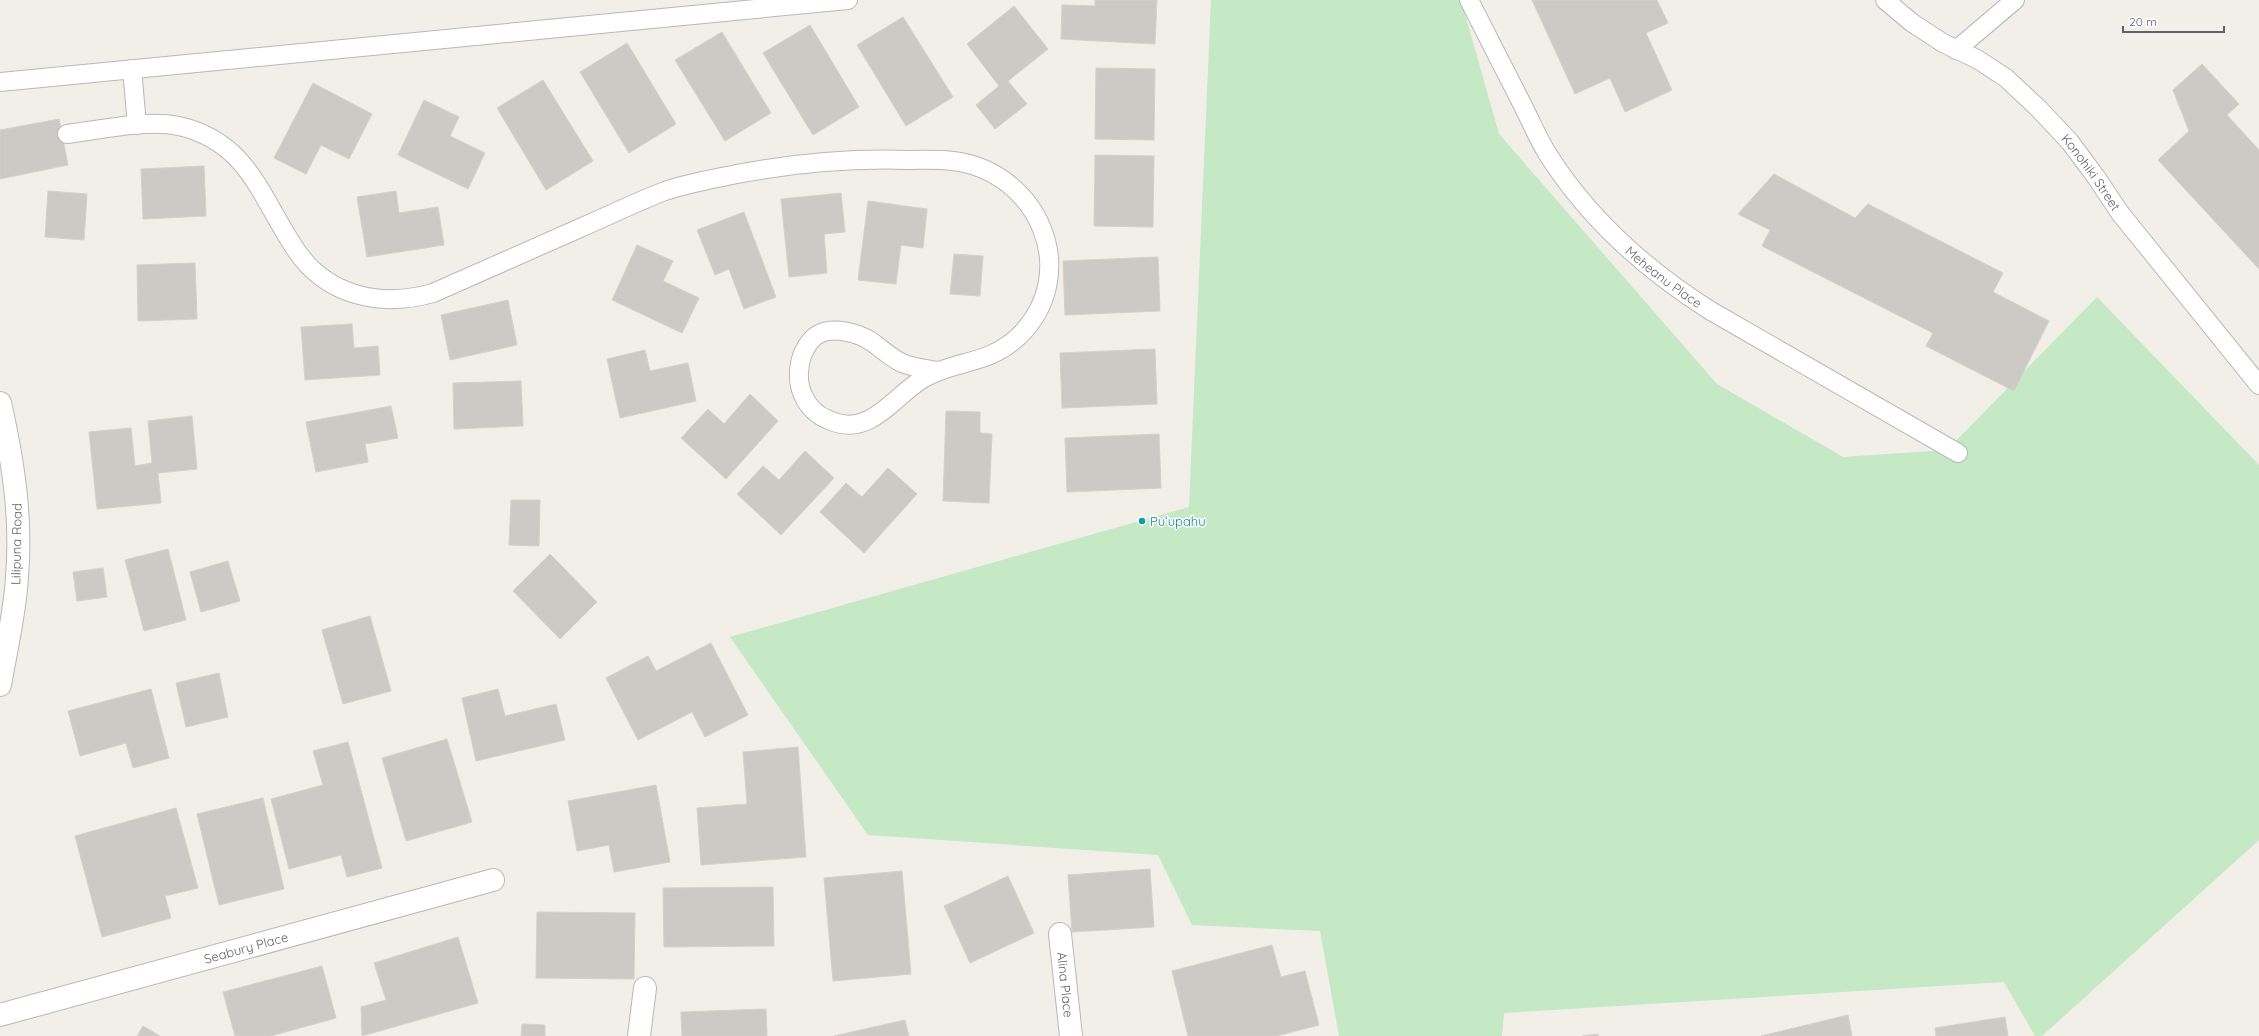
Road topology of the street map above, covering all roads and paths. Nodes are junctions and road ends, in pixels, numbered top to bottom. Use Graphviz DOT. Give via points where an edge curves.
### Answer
graph roads {
  1 [pos="848,0"];
  2 [pos="1469,0"];
  3 [pos="1885,0"];
  4 [pos="2015,0"];
  5 [pos="1956,50"];
  6 [pos="132,69"];
  7 [pos="0,82"];
  8 [pos="138,125"];
  9 [pos="67,134"];
  10 [pos="938,371"];
  11 [pos="2259,385"];
  12 [pos="0,403"];
  13 [pos="1958,453"];
  14 [pos="0,686"];
  15 [pos="492,880"];
  16 [pos="1060,934"];
  17 [pos="645,988"];
  18 [pos="0,1015"];
  19 [pos="639,1036"];
  20 [pos="1071,1036"];
  1 -- 6 [label="lane"];
  2 -- 13 [label="lane, Meheanu Place" via="1547,152 1566,181 1611,234 1676,288 1712,311"];
  3 -- 5 [label="lane, Konohiki Street" via="1912,22"];
  4 -- 5 [label="lane"];
  5 -- 11 [label="lane, Konohiki Street" via="1977,59 2006,78 2070,142 2120,213"];
  6 -- 7 [label="lane"];
  6 -- 8 [label="lane"];
  8 -- 9 [label="lane"];
  8 -- 10 [label="lane" via="158,122 180,126 222,146 252,174 294,248 308,265 325,279 345,290 365,297 388,300 411,299 433,293 644,199 693,183 787,165 836,160 949,160 970,163 990,170 1008,181 1023,195 1035,212 1044,232 1048,252 1048,275 1034,317 1003,349 983,359"];
  10 -- 10 [label="lane" via="915,383 879,415 866,422 851,425 822,418 803,396 799,383 802,356 809,344 819,334 836,331 870,340 902,363"];
  12 -- 14 [label="street, Lilipuna Road" via="13,465 19,533 17,579"];
  15 -- 18 [label="street, Seabury Place"];
  16 -- 20 [label="street, Alina Place"];
  17 -- 19 [label="street"];
}
